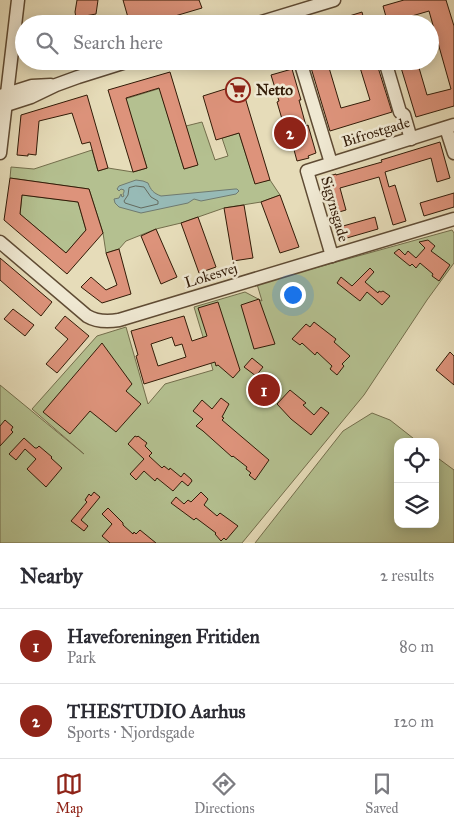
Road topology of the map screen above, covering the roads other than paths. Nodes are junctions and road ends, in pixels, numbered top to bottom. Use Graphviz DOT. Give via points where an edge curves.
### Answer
graph roads {
  1 [pos="18,0"];
  2 [pos="334,0"];
  3 [pos="16,15"];
  4 [pos="285,15"];
  5 [pos="15,20"];
  6 [pos="100,70"];
  7 [pos="303,70"];
  8 [pos="388,70"];
  9 [pos="3,100"];
  10 [pos="450,127"];
  11 [pos="411,139"];
  12 [pos="454,152"];
  13 [pos="0,153"];
  14 [pos="331,163"];
  15 [pos="307,171"];
  16 [pos="454,219"];
  17 [pos="0,242"];
  18 [pos="332,256"];
  1 -- 3 [label="street"];
  2 -- 4 [label="street"];
  5 -- 9 [label="street"];
  6 -- 9 [label="street" via="31,97"];
  7 -- 14 [label="street"];
  8 -- 11 [label="street"];
  9 -- 13 [label="street"];
  10 -- 11 [label="street, Bifrostgade"];
  10 -- 12 [label="street"];
  11 -- 14 [label="street, Bifrostgade"];
  14 -- 15 [label="street, Bifrostgade"];
  15 -- 18 [label="street, Sigynsgade"];
  16 -- 18 [label="street, Lokesvej"];
  17 -- 18 [label="street, Lokesvej" via="87,316 105,322"];
}
